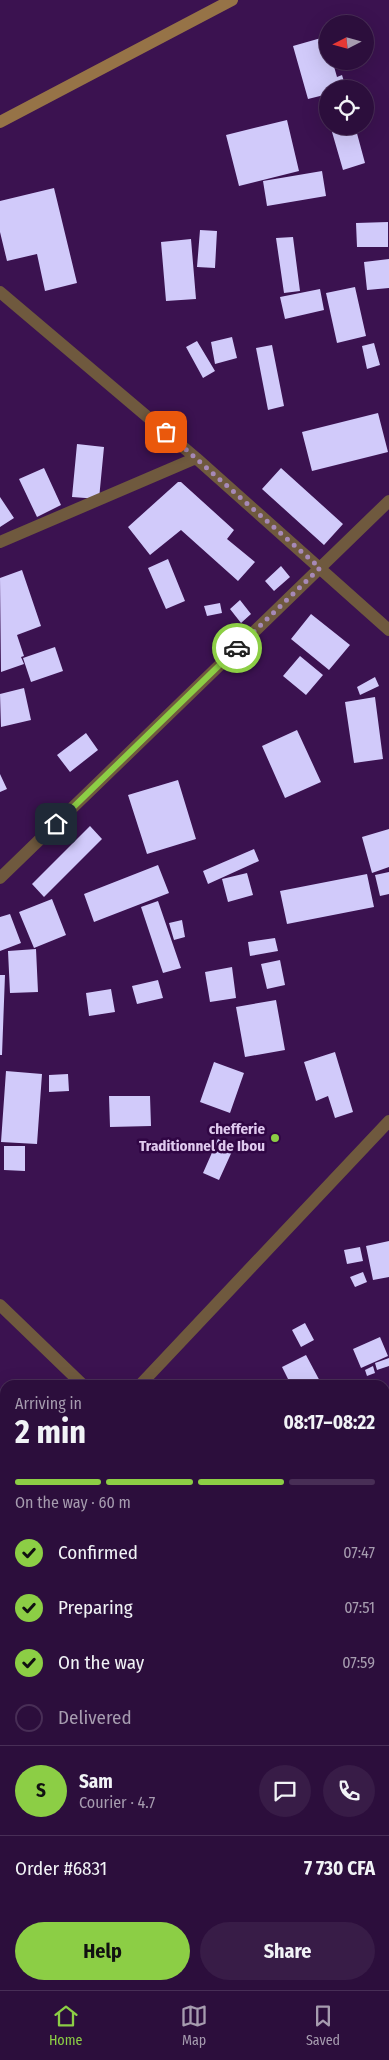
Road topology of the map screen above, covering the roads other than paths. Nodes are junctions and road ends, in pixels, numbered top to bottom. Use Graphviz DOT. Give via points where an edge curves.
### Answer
graph roads {
  1 [pos="232,0"];
  2 [pos="0,122"];
  3 [pos="0,292"];
  4 [pos="196,458"];
  5 [pos="389,501"];
  6 [pos="0,542"];
  7 [pos="320,568"];
  8 [pos="389,630"];
  9 [pos="0,878"];
  10 [pos="389,1121"];
  11 [pos="0,1305"];
  12 [pos="78,1380"];
  13 [pos="145,1380"];
  1 -- 2 [label="street"];
  3 -- 4 [label="street"];
  4 -- 6 [label="street"];
  4 -- 7 [label="street"];
  5 -- 7 [label="street"];
  7 -- 8 [label="street"];
  7 -- 9 [label="street"];
  10 -- 13 [label="street"];
  11 -- 12 [label="street"];
}
